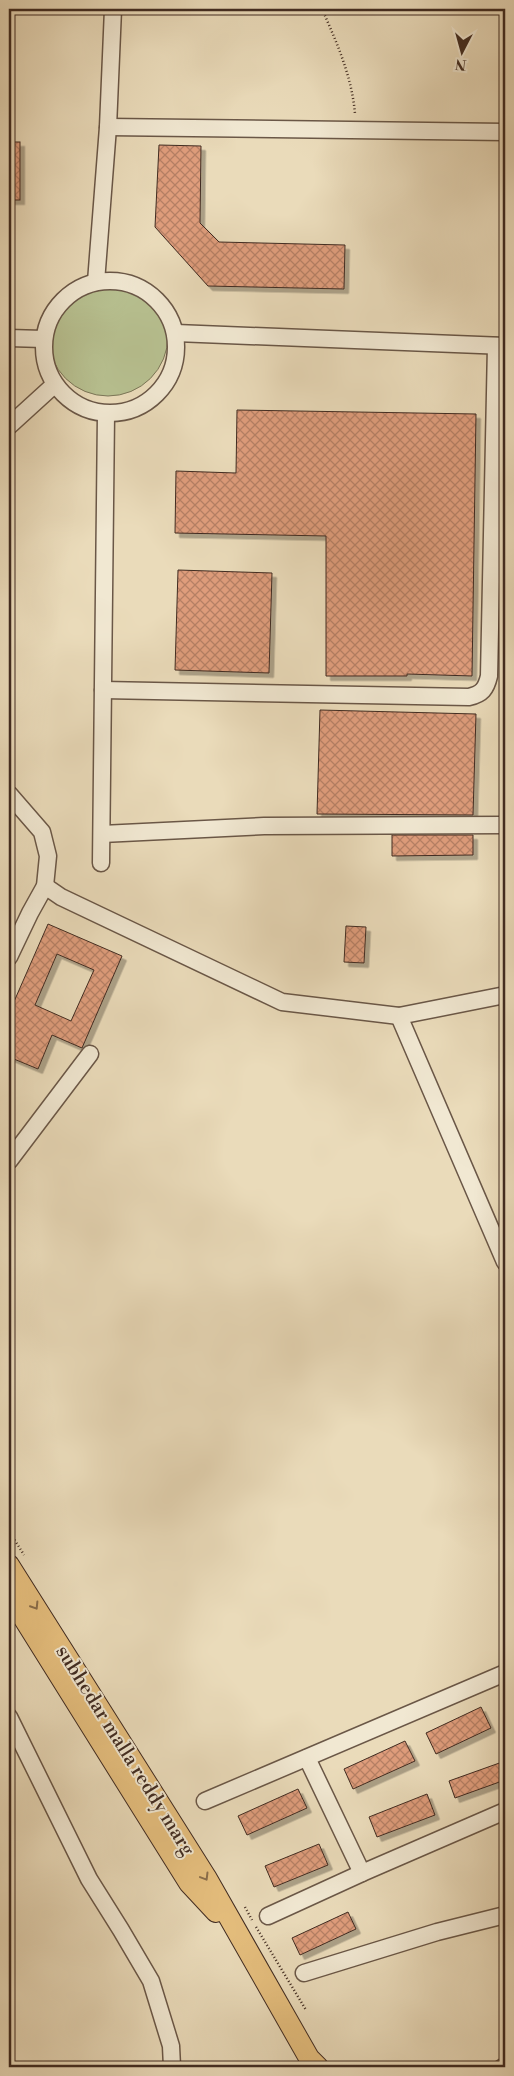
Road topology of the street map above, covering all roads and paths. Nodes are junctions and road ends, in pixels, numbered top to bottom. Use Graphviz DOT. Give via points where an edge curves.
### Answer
graph roads {
  1 [pos="113,9"];
  2 [pos="322,9"];
  3 [pos="108,127"];
  4 [pos="356,131"];
  5 [pos="505,132"];
  6 [pos="96,282"];
  7 [pos="176,333"];
  8 [pos="9,338"];
  9 [pos="43,339"];
  10 [pos="501,346"];
  11 [pos="54,385"];
  12 [pos="106,414"];
  13 [pos="9,426"];
  14 [pos="103,690"];
  15 [pos="9,794"];
  16 [pos="505,825"];
  17 [pos="102,834"];
  18 [pos="101,863"];
  19 [pos="45,886"];
  20 [pos="9,957"];
  21 [pos="505,995"];
  22 [pos="398,1016"];
  23 [pos="90,1054"];
  24 [pos="9,1161"];
  25 [pos="505,1262"];
  26 [pos="9,1564"];
  27 [pos="9,1595"];
  28 [pos="505,1673"];
  29 [pos="9,1717"];
  30 [pos="307,1758"];
  31 [pos="205,1801"];
  32 [pos="505,1811"];
  33 [pos="362,1873"];
  34 [pos="242,1902"];
  35 [pos="505,1915"];
  36 [pos="268,1916"];
  37 [pos="239,1938"];
  38 [pos="304,1974"];
  39 [pos="306,2010"];
  40 [pos="172,2067"];
  41 [pos="318,2067"];
  1 -- 3 [label="lane"];
  2 -- 4 [label="path" via="354,96"];
  3 -- 4 [label="lane"];
  3 -- 6 [label="lane"];
  4 -- 5 [label="lane"];
  6 -- 7 [label="lane" via="122,281 147,291 166,309"];
  6 -- 9 [label="lane" via="71,293 52,313"];
  7 -- 10 [label="lane"];
  7 -- 12 [label="lane" via="177,358 169,381 153,400 131,411"];
  8 -- 9 [label="lane"];
  9 -- 11 [label="lane" via="44,363"];
  10 -- 14 [label="lane" via="489,676 487,687 479,695"];
  11 -- 12 [label="lane" via="77,406"];
  11 -- 13 [label="lane"];
  12 -- 14 [label="lane"];
  14 -- 17 [label="lane"];
  15 -- 19 [label="lane" via="42,832 48,856"];
  16 -- 17 [label="lane" via="264,826"];
  17 -- 18 [label="lane"];
  19 -- 20 [label="lane"];
  19 -- 22 [label="lane" via="61,897 282,1002"];
  21 -- 22 [label="lane"];
  22 -- 25 [label="lane"];
  23 -- 24 [label="lane"];
  26 -- 37 [label="main road, subhedar malla reddy marg, one-way" via="206,1877"];
  27 -- 37 [label="main road, subhedar malla reddy marg" via="189,1882"];
  28 -- 30 [label="lane"];
  29 -- 40 [label="lane" via="89,1879 151,1981 171,2046"];
  30 -- 31 [label="lane"];
  30 -- 33 [label="lane"];
  32 -- 33 [label="lane"];
  33 -- 36 [label="lane"];
  34 -- 39 [label="path"];
  35 -- 38 [label="lane" via="437,1932"];
  37 -- 41 [label="main road, subhedar malla reddy marg" via="309,2058"];
}
